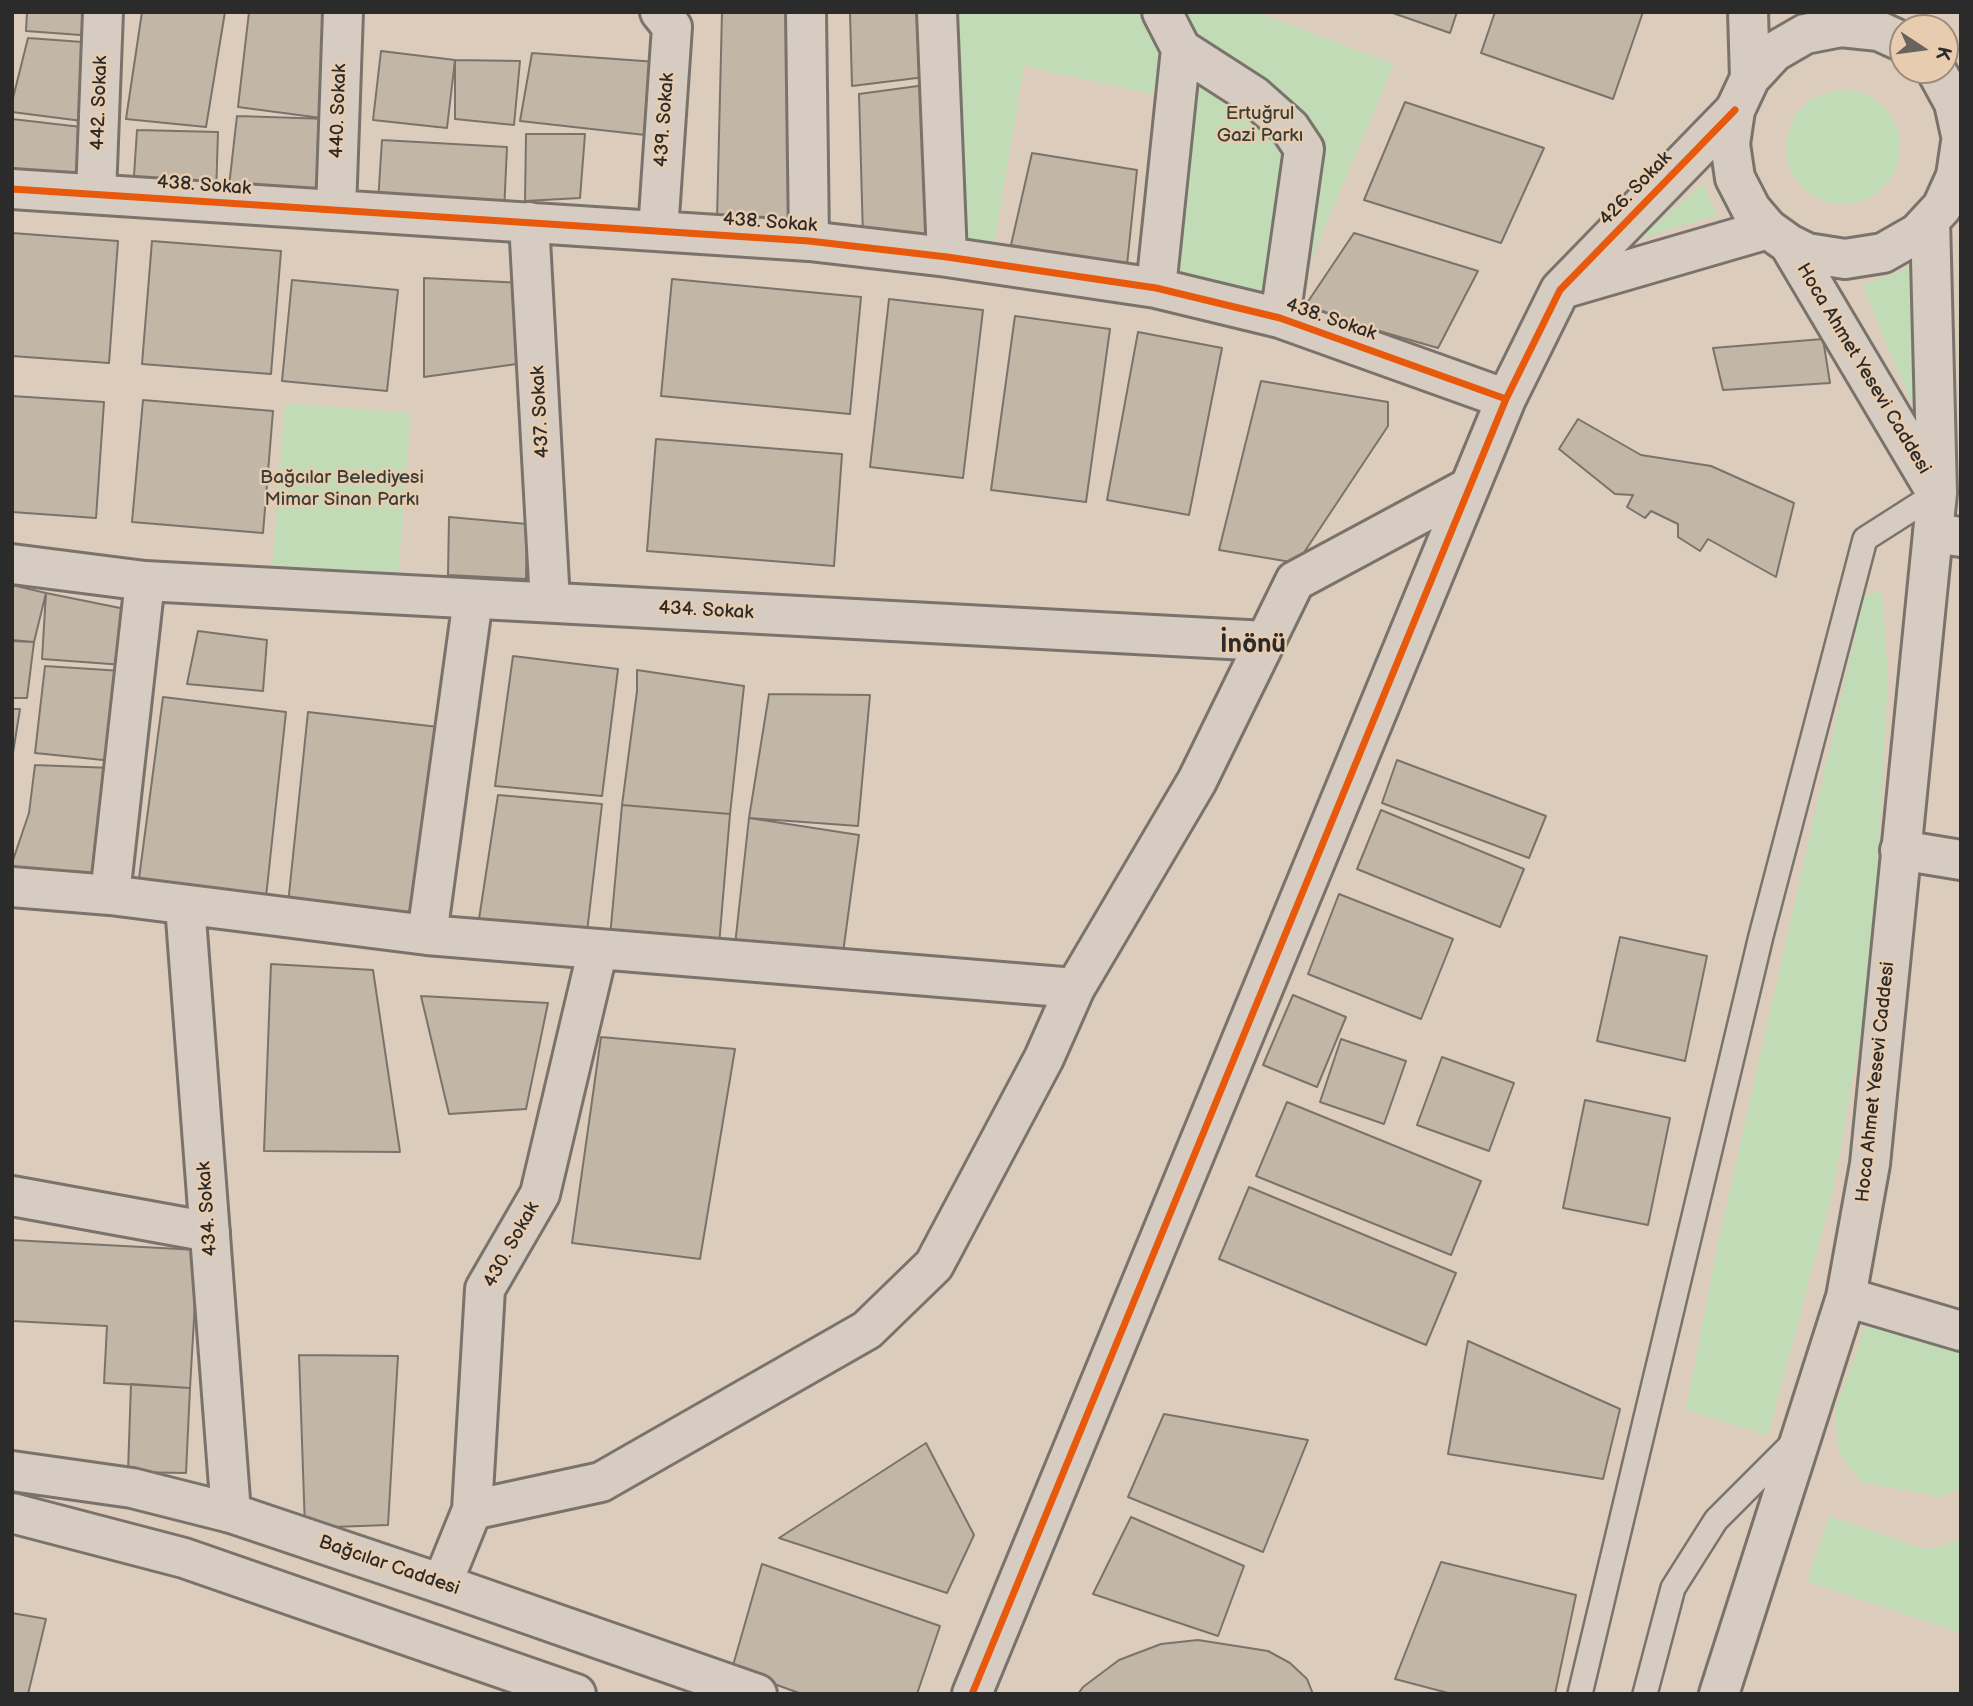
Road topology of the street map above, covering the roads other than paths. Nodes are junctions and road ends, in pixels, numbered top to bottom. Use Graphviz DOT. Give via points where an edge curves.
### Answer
graph roads {
  1 [pos="103,12"];
  2 [pos="343,12"];
  3 [pos="660,12"];
  4 [pos="806,12"];
  5 [pos="937,12"];
  6 [pos="1162,12"];
  7 [pos="1748,12"];
  8 [pos="1889,36"];
  9 [pos="1181,49"];
  10 [pos="1944,84"];
  11 [pos="1742,94"];
  12 [pos="1961,135"];
  13 [pos="1961,142"];
  14 [pos="12,189"];
  15 [pos="96,194"];
  16 [pos="336,210"];
  17 [pos="1930,220"];
  18 [pos="529,222"];
  19 [pos="658,231"];
  20 [pos="1779,236"];
  21 [pos="809,241"];
  22 [pos="947,257"];
  23 [pos="1156,288"];
  24 [pos="1560,290"];
  25 [pos="1280,318"];
  26 [pos="1506,399"];
  27 [pos="1468,488"];
  28 [pos="1937,494"];
  29 [pos="1947,535"];
  30 [pos="12,564"];
  31 [pos="145,581"];
  32 [pos="473,599"];
  33 [pos="550,602"];
  34 [pos="1266,641"];
  35 [pos="1900,850"];
  36 [pos="1961,860"];
  37 [pos="12,887"];
  38 [pos="110,895"];
  39 [pos="185,905"];
  40 [pos="427,935"];
  41 [pos="598,948"];
  42 [pos="1075,988"];
  43 [pos="12,1196"];
  44 [pos="210,1232"];
  45 [pos="1846,1297"];
  46 [pos="1961,1331"];
  47 [pos="1802,1435"];
  48 [pos="12,1471"];
  49 [pos="472,1510"];
  50 [pos="12,1513"];
  51 [pos="231,1513"];
  52 [pos="442,1584"];
  53 [pos="576,1694"];
  54 [pos="757,1694"];
  55 [pos="972,1694"];
  56 [pos="1580,1694"];
  57 [pos="1645,1694"];
  58 [pos="1719,1694"];
  1 -- 15 [label="street, 442. Sokak"];
  2 -- 16 [label="street, 440. Sokak"];
  3 -- 19 [label="street, 439. Sokak" via="671,27"];
  4 -- 21 [label="street"];
  5 -- 22 [label="street"];
  6 -- 9 [label="street"];
  7 -- 11 [label="street, Hoca Ahmet Yesevi Caddesi"];
  8 -- 11 [label="street, 426. Sokak" via="1841,27 1805,34 1774,52"];
  9 -- 23 [label="street"];
  9 -- 25 [label="street" via="1254,96 1290,128 1304,149"];
  10 -- 12 [label="street" via="1954,103"];
  11 -- 20 [label="street, Hoca Ahmet Yesevi Caddesi" via="1730,144 1735,178 1751,209"];
  11 -- 24 [label="street, 426. Sokak"];
  13 -- 17 [label="street" via="1956,176 1942,207"];
  14 -- 15 [label="street, 438. Sokak"];
  15 -- 16 [label="street, 438. Sokak"];
  16 -- 18 [label="street, 438. Sokak"];
  17 -- 20 [label="street" via="1919,233 1883,253 1845,258 1807,253"];
  17 -- 28 [label="street, Hoca Ahmet Yesevi Caddesi"];
  18 -- 19 [label="street, 438. Sokak"];
  18 -- 33 [label="street, 437. Sokak"];
  19 -- 21 [label="street, 438. Sokak"];
  20 -- 24 [label="street"];
  20 -- 28 [label="street, Hoca Ahmet Yesevi Caddesi"];
  21 -- 22 [label="street, 438. Sokak"];
  22 -- 23 [label="street, 438. Sokak"];
  23 -- 25 [label="street, 438. Sokak"];
  24 -- 26 [label="street, 426. Sokak"];
  25 -- 26 [label="street, 438. Sokak"];
  26 -- 27 [label="street, 426. Sokak"];
  27 -- 34 [label="street" via="1295,581"];
  27 -- 55 [label="street, 426. Sokak"];
  28 -- 29 [label="street, Hoca Ahmet Yesevi Caddesi"];
  28 -- 56 [label="lane" via="1865,539 1761,936"];
  29 -- 35 [label="street, Hoca Ahmet Yesevi Caddesi"];
  30 -- 31 [label="street, 434. Sokak"];
  31 -- 32 [label="street, 434. Sokak"];
  31 -- 38 [label="street"];
  32 -- 33 [label="street, 434. Sokak"];
  32 -- 40 [label="street"];
  33 -- 34 [label="street, 434. Sokak"];
  34 -- 42 [label="street" via="1197,781"];
  35 -- 36 [label="street"];
  35 -- 45 [label="street, Hoca Ahmet Yesevi Caddesi" via="1870,1164"];
  37 -- 38 [label="street"];
  38 -- 39 [label="street"];
  39 -- 40 [label="street"];
  39 -- 44 [label="street, 434. Sokak"];
  40 -- 41 [label="street"];
  41 -- 42 [label="street"];
  41 -- 49 [label="street, 430. Sokak" via="540,1194 485,1289"];
  42 -- 49 [label="street" via="1044,1058 934,1265 867,1330 601,1482"];
  43 -- 44 [label="street"];
  44 -- 51 [label="street, 434. Sokak"];
  45 -- 46 [label="street"];
  45 -- 47 [label="street, Hoca Ahmet Yesevi Caddesi"];
  47 -- 57 [label="lane" via="1716,1520 1673,1588"];
  47 -- 58 [label="street, Hoca Ahmet Yesevi Caddesi"];
  48 -- 51 [label="street, Bağcılar Caddesi" via="132,1488"];
  49 -- 52 [label="street, 430. Sokak"];
  50 -- 53 [label="street" via="184,1559"];
  51 -- 52 [label="street, Bağcılar Caddesi"];
  52 -- 54 [label="street, Bağcılar Caddesi"];
}
